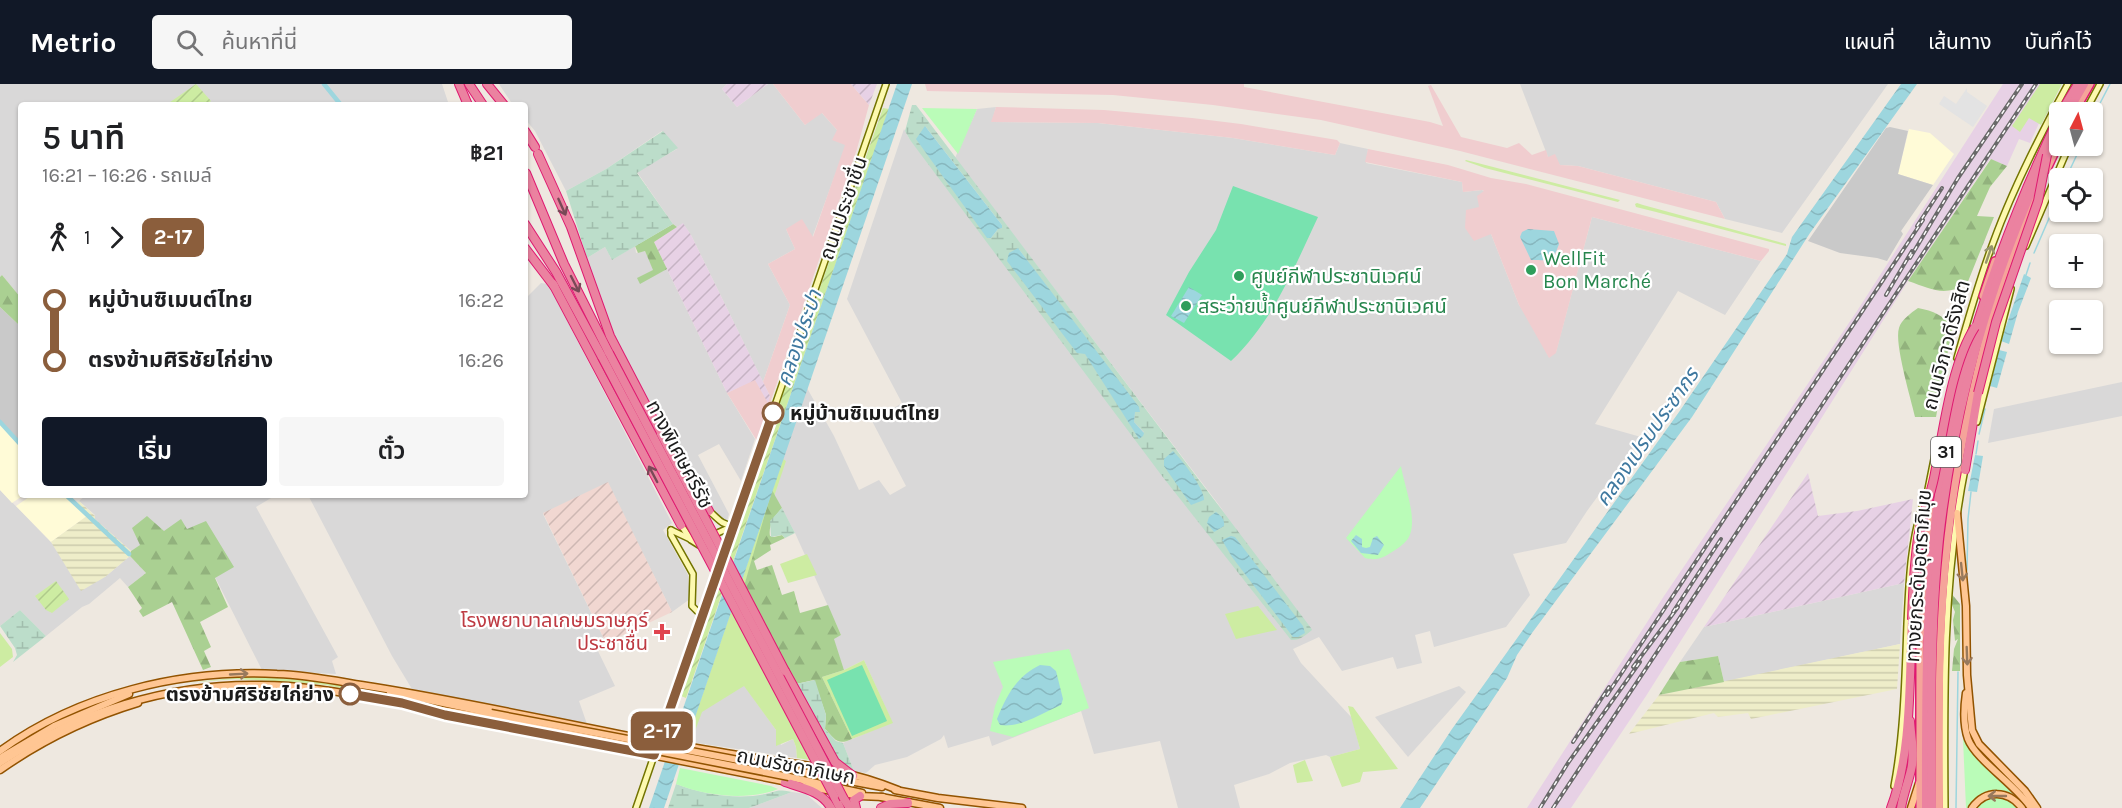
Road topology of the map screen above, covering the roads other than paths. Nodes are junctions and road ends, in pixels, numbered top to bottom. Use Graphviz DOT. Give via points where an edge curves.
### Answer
graph roads {
  1 [pos="457,84"];
  2 [pos="469,84"];
  3 [pos="487,84"];
  4 [pos="886,84"];
  5 [pos="2067,84"];
  6 [pos="2076,84"];
  7 [pos="2084,84"];
  8 [pos="2090,84"];
  9 [pos="2100,84"];
  10 [pos="461,102"];
  11 [pos="466,102"];
  12 [pos="481,102"];
  13 [pos="502,102"];
  14 [pos="2066,102"];
  15 [pos="2074,102"];
  16 [pos="2080,102"];
  17 [pos="2090,102"];
  18 [pos="528,136"];
  19 [pos="2049,139"];
  20 [pos="2049,151"];
  21 [pos="2047,155"];
  22 [pos="2054,156"];
  23 [pos="2065,156"];
  24 [pos="528,178"];
  25 [pos="528,229"];
  26 [pos="528,252"];
  27 [pos="553,284"];
  28 [pos="2012,286"];
  29 [pos="574,306"];
  30 [pos="1996,306"];
  31 [pos="1975,327"];
  32 [pos="605,355"];
  33 [pos="653,416"];
  34 [pos="1965,470"];
  35 [pos="1927,493"];
  36 [pos="709,511"];
  37 [pos="1958,513"];
  38 [pos="715,519"];
  39 [pos="681,525"];
  40 [pos="733,526"];
  41 [pos="671,530"];
  42 [pos="713,535"];
  43 [pos="1928,535"];
  44 [pos="693,541"];
  45 [pos="678,546"];
  46 [pos="719,566"];
  47 [pos="702,616"];
  48 [pos="1941,667"];
  49 [pos="1968,675"];
  50 [pos="140,688"];
  51 [pos="375,688"];
  52 [pos="164,694"];
  53 [pos="402,703"];
  54 [pos="1945,704"];
  55 [pos="1908,708"];
  56 [pos="90,712"];
  57 [pos="491,716"];
  58 [pos="592,728"];
  59 [pos="659,741"];
  60 [pos="588,742"];
  61 [pos="0,751"];
  62 [pos="712,751"];
  63 [pos="654,755"];
  64 [pos="0,758"];
  65 [pos="0,764"];
  66 [pos="712,767"];
  67 [pos="0,770"];
  68 [pos="788,776"];
  69 [pos="853,776"];
  70 [pos="1919,783"];
  71 [pos="898,790"];
  72 [pos="860,796"];
  73 [pos="883,797"];
  74 [pos="908,803"];
  75 [pos="2027,807"];
  76 [pos="636,808"];
  77 [pos="831,808"];
  78 [pos="840,808"];
  79 [pos="850,808"];
  80 [pos="856,808"];
  81 [pos="881,808"];
  82 [pos="940,808"];
  83 [pos="1022,808"];
  84 [pos="1890,808"];
  85 [pos="1901,808"];
  86 [pos="1911,808"];
  87 [pos="1920,808"];
  88 [pos="1926,808"];
  89 [pos="1932,808"];
  90 [pos="1939,808"];
  91 [pos="1945,808"];
  92 [pos="1972,808"];
  93 [pos="2037,808"];
  1 -- 10 [label="highway"];
  1 -- 11 [label="highway"];
  2 -- 12 [label="highway"];
  3 -- 13 [label="highway"];
  4 -- 40 [label="main road, ถนนประชาชื่น"];
  35 -- 5 [label="main road, ถนนวิภาวดีรังสิต / 31, one-way" via="1950,386 1985,264 2013,193"];
  6 -- 14 [label="highway, ทางยกระดับอุตราภิมุข / 31"];
  6 -- 43 [label="highway, ถนนวิภาวดีรังสิต / 31" via="2039,153 1988,279 1966,350"];
  7 -- 15 [label="highway"];
  8 -- 16 [label="highway"];
  9 -- 17 [label="main road"];
  18 -- 33 [label="highway, one-way" via="571,226 610,336"];
  19 -- 31 [label="highway, ทางยกระดับอุตราภิมุข / 31" via="2005,241"];
  20 -- 21 [label="highway, ทางยกระดับอุตราภิมุข / 31"];
  21 -- 34 [label="highway, bridge" via="2038,201 1996,322 1978,393"];
  21 -- 89 [label="highway, ทางยกระดับอุตราภิมุข / 31, bridge" via="1984,318 1950,465 1934,619"];
  22 -- 30 [label="highway, ถนนวิภาวดีรังสิต / 31" via="2005,273"];
  23 -- 28 [label="main road, 31"];
  24 -- 32 [label="highway, ทางพิเศษศรีรัช, one-way"];
  25 -- 29 [label="highway, ทางพิเศษศรีรัช"];
  26 -- 27 [label="highway"];
  27 -- 29 [label="highway"];
  39 -- 27 [label="highway, one-way"];
  28 -- 30 [label="highway"];
  28 -- 34 [label="main road, 31"];
  29 -- 32 [label="highway, ทางพิเศษศรีรัช"];
  30 -- 48 [label="highway, ถนนวิภาวดีรังสิต / 31" via="1958,467 1945,567"];
  31 -- 55 [label="highway, bridge" via="1966,342 1952,389 1919,533"];
  31 -- 88 [label="highway, ทางยกระดับอุตราภิมุข / 31, bridge" via="1940,488 1932,558"];
  32 -- 78 [label="highway, ทางพิเศษศรีรัช, bridge"];
  32 -- 79 [label="highway, ทางพิเศษศรีรัช, bridge"];
  33 -- 36 [label="highway"];
  33 -- 69 [label="highway, bridge" via="835,762"];
  34 -- 37 [label="main road, 31"];
  35 -- 43 [label="highway, 31"];
  35 -- 84 [label="main road, ถนนวิภาวดีรังสิต" via="1910,560 1900,746"];
  36 -- 38 [label="main road"];
  36 -- 39 [label="main road"];
  37 -- 49 [label="main road, one-way"];
  37 -- 54 [label="main road, 31"];
  38 -- 40 [label="main road"];
  38 -- 42 [label="main road"];
  39 -- 41 [label="main road"];
  39 -- 44 [label="main road"];
  40 -- 42 [label="main road"];
  40 -- 46 [label="main road, ถนนประชาชื่น"];
  41 -- 44 [label="main road"];
  41 -- 45 [label="main road"];
  42 -- 44 [label="main road"];
  43 -- 70 [label="highway, ถนนวิภาวดีรังสิต / 31" via="1920,641"];
  44 -- 45 [label="main road" via="683,540"];
  44 -- 46 [label="main road"];
  45 -- 47 [label="main road" via="693,574 692,606"];
  46 -- 47 [label="main road, ถนนประชาชื่น"];
  47 -- 59 [label="main road, ถนนประชาชื่น"];
  48 -- 54 [label="highway"];
  48 -- 90 [label="highway, ถนนวิภาวดีรังสิต / 31"];
  49 -- 75 [label="main road" via="1965,716 1971,744 2021,795"];
  49 -- 93 [label="main road" via="1970,718 1976,740"];
  50 -- 51 [label="main road, ถนนรัชดาภิเษก, one-way" via="250,673 302,675"];
  50 -- 56 [label="main road, ถนนรัชดาภิเษก"];
  50 -- 61 [label="main road, ถนนรัชดาภิเษก" via="62,714"];
  51 -- 57 [label="main road, ถนนรัชดาภิเษก"];
  51 -- 58 [label="main road, ถนนรัชดาภิเษก"];
  52 -- 53 [label="main road, ถนนรัชดาภิเษก" via="223,686 273,685"];
  52 -- 56 [label="main road, ถนนรัชดาภิเษก"];
  52 -- 67 [label="main road, ถนนรัชดาภิเษก" via="72,728"];
  53 -- 57 [label="main road, ถนนรัชดาภิเษก"];
  53 -- 60 [label="main road, ถนนรัชดาภิเษก" via="430,712"];
  54 -- 91 [label="main road, 31"];
  55 -- 84 [label="highway" via="1899,783"];
  55 -- 85 [label="highway" via="1912,769"];
  56 -- 64 [label="main road, ถนนรัชดาภิเษก" via="42,732"];
  56 -- 65 [label="main road, ถนนรัชดาภิเษก"];
  57 -- 68 [label="main road, ถนนรัชดาภิเษก, bridge"];
  58 -- 59 [label="main road, ถนนรัชดาภิเษก"];
  58 -- 60 [label="main road" via="597,739"];
  59 -- 62 [label="main road, ถนนรัชดาภิเษก, bridge"];
  59 -- 63 [label="main road, ถนนประชาชื่น"];
  60 -- 63 [label="main road, ถนนรัชดาภิเษก"];
  62 -- 66 [label="main road" via="704,759"];
  62 -- 69 [label="main road, ถนนรัชดาภิเษก"];
  63 -- 66 [label="main road, ถนนรัชดาภิเษก"];
  63 -- 76 [label="main road, ถนนประชาชื่น"];
  66 -- 68 [label="main road, ถนนรัชดาภิเษก"];
  68 -- 71 [label="main road, ถนนรัชดาภิเษก"];
  68 -- 72 [label="main road, ถนนรัชดาภิเษก"];
  68 -- 73 [label="main road, ถนนรัชดาภิเษก"];
  68 -- 77 [label="highway" via="823,797"];
  69 -- 71 [label="main road, ถนนรัชดาภิเษก"];
  70 -- 86 [label="main road"];
  70 -- 87 [label="highway, ถนนวิภาวดีรังสิต / 31"];
  71 -- 83 [label="main road, ถนนรัชดาภิเษก"];
  72 -- 73 [label="main road, ถนนรัชดาภิเษก"];
  72 -- 80 [label="highway" via="854,800"];
  73 -- 74 [label="main road, ถนนรัชดาภิเษก"];
  74 -- 81 [label="highway"];
  74 -- 82 [label="main road, ถนนรัชดาภิเษก"];
  75 -- 92 [label="main road, one-way" via="1997,794 1981,798"];
}
